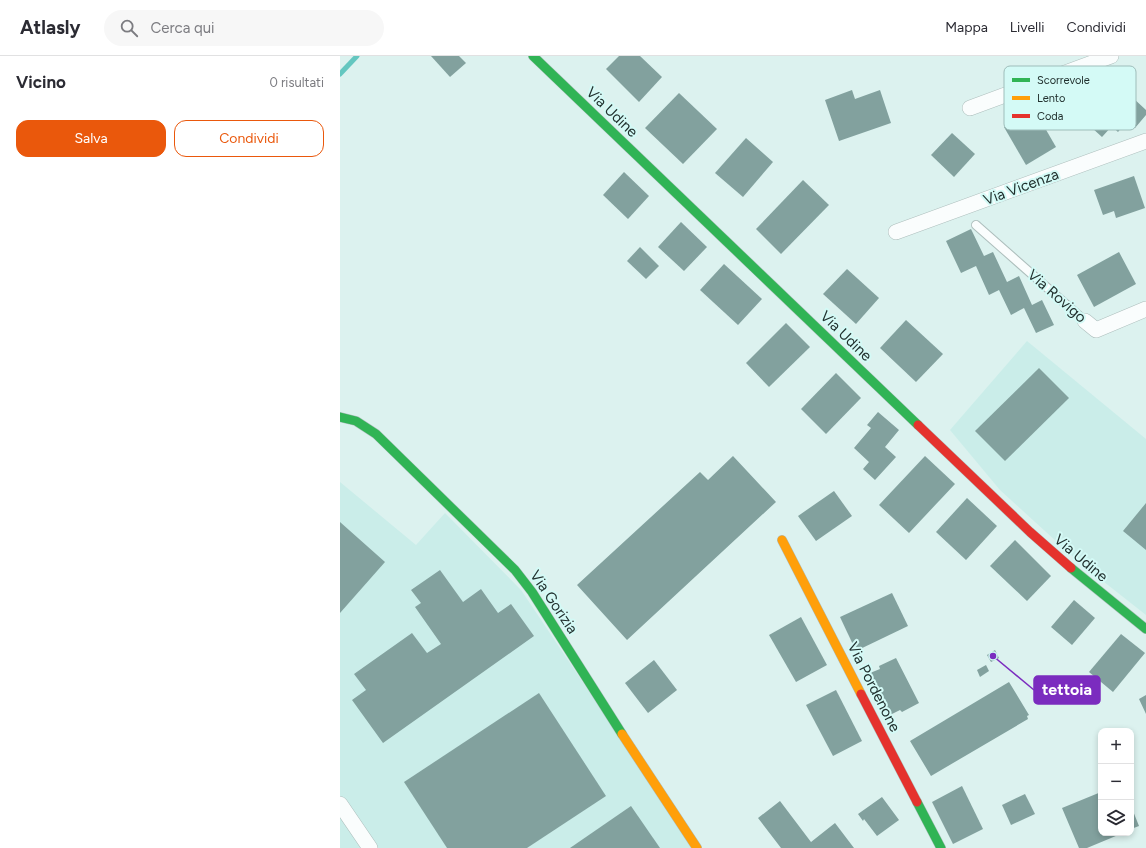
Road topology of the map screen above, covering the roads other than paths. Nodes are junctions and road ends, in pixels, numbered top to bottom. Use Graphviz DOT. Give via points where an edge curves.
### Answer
graph roads {
  1 [pos="533,56"];
  2 [pos="1111,56"];
  3 [pos="1084,66"];
  4 [pos="1004,95"];
  5 [pos="970,108"];
  6 [pos="1146,142"];
  7 [pos="976,225"];
  8 [pos="896,232"];
  9 [pos="1146,309"];
  10 [pos="1085,321"];
  11 [pos="340,417"];
  12 [pos="782,540"];
  13 [pos="1146,629"];
  14 [pos="340,804"];
  15 [pos="370,848"];
  16 [pos="697,848"];
  17 [pos="941,848"];
  1 -- 13 [label="street, Via Udine" via="1030,532"];
  2 -- 3 [label="street"];
  4 -- 5 [label="street"];
  6 -- 8 [label="street, Via Vicenza"];
  7 -- 10 [label="lane, Via Rovigo"];
  9 -- 10 [label="street, Via Rovigo" via="1096,330"];
  11 -- 16 [label="street, Via Gorizia" via="356,421 376,434 515,570 536,598 653,784"];
  12 -- 17 [label="street, Via Pordenone"];
  14 -- 15 [label="street"];
}
